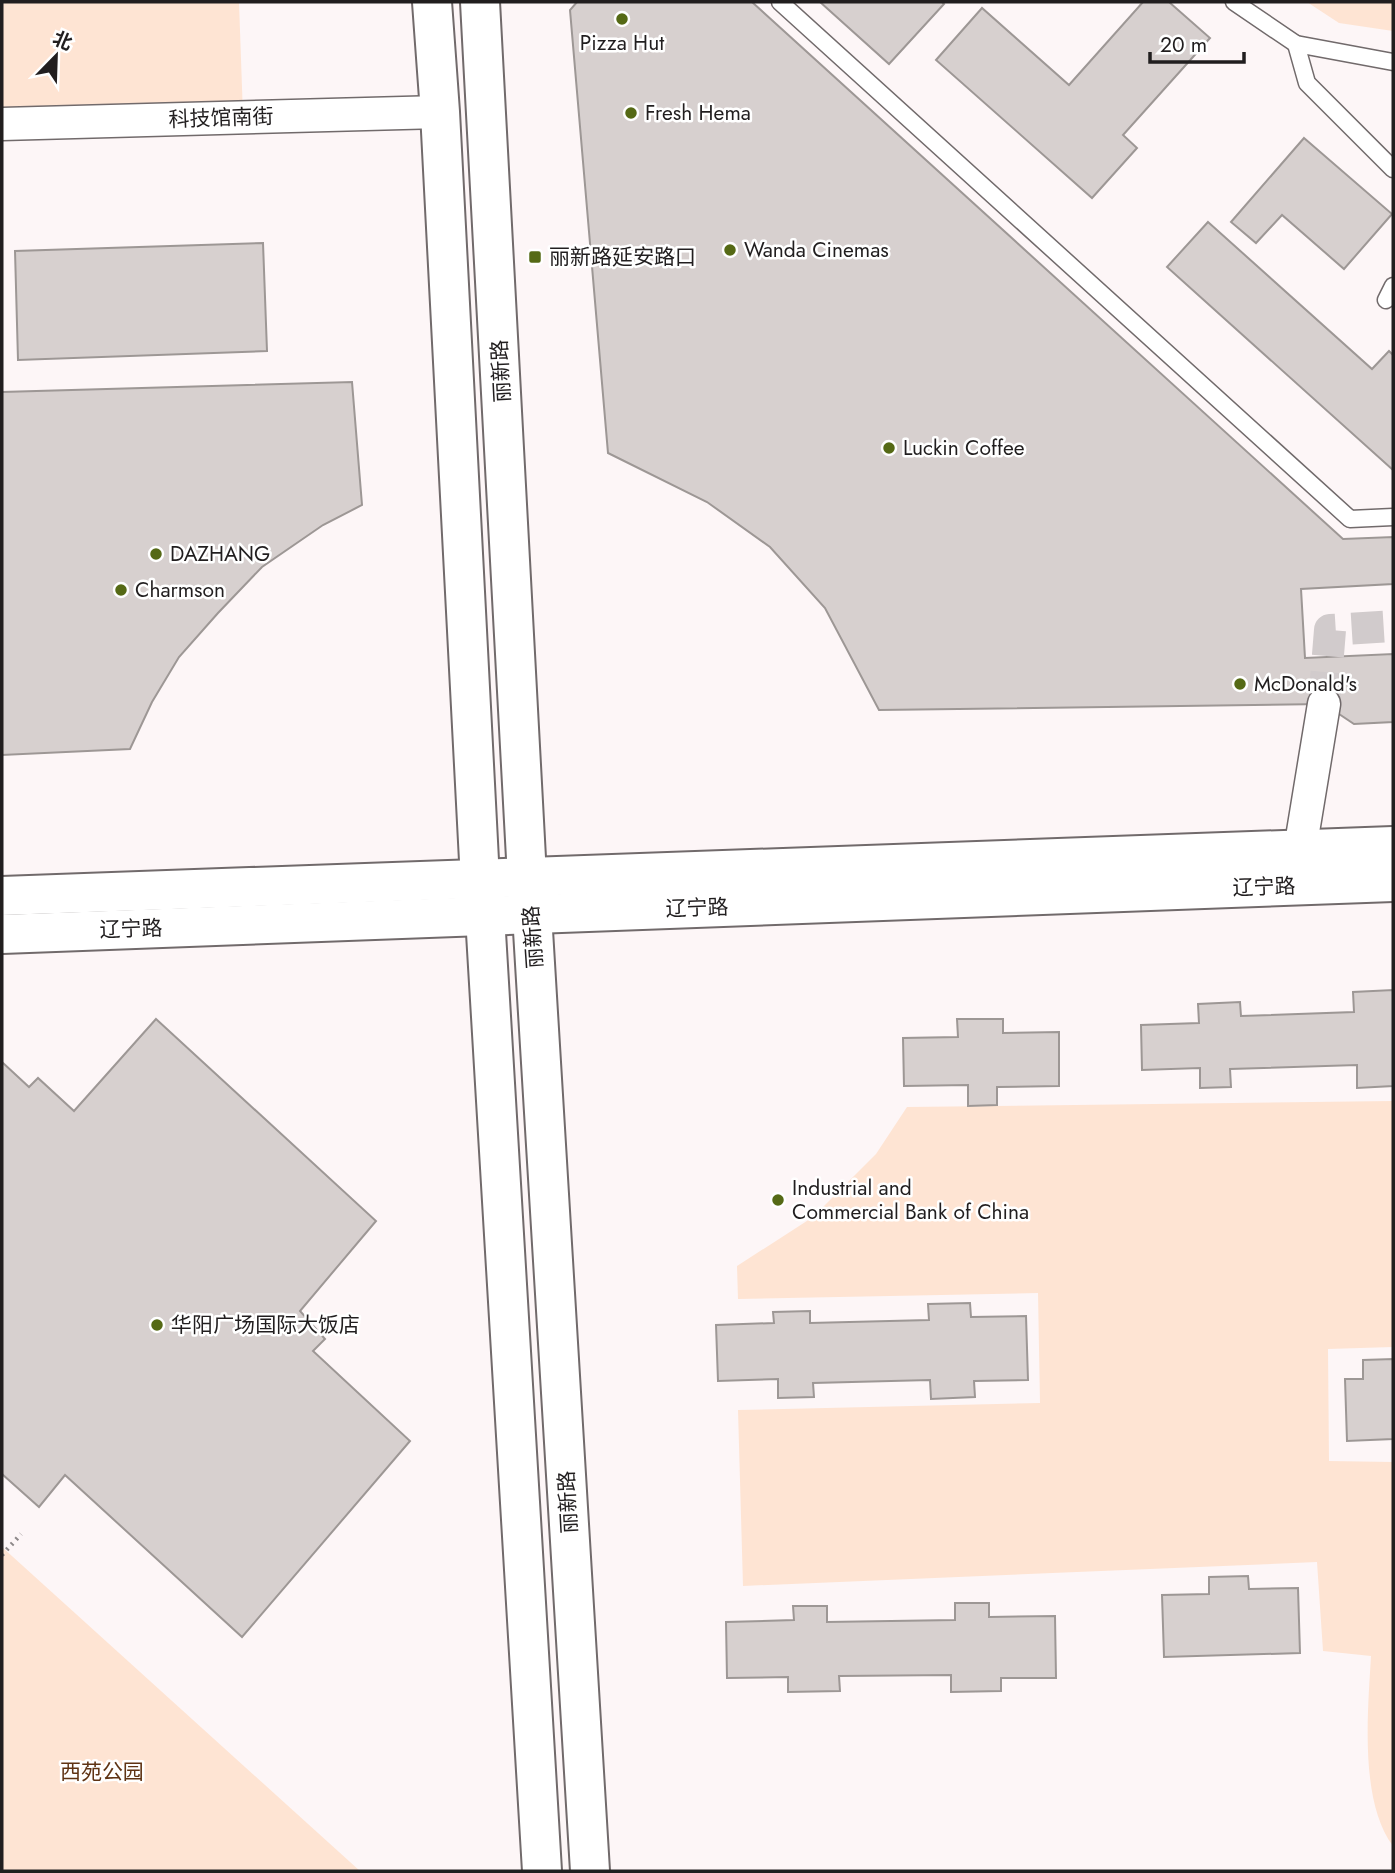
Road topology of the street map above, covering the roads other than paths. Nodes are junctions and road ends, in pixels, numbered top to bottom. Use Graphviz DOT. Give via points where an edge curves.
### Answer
graph roads {
  1 [pos="432,2"];
  2 [pos="480,2"];
  3 [pos="780,2"];
  4 [pos="1234,2"];
  5 [pos="1296,44"];
  6 [pos="1393,62"];
  7 [pos="440,112"];
  8 [pos="2,124"];
  9 [pos="1393,169"];
  10 [pos="1393,517"];
  11 [pos="1324,704"];
  12 [pos="1393,846"];
  13 [pos="1300,849"];
  14 [pos="527,877"];
  15 [pos="1393,882"];
  16 [pos="2,896"];
  17 [pos="482,898"];
  18 [pos="533,914"];
  19 [pos="2,934"];
  20 [pos="542,1871"];
  21 [pos="590,1871"];
  1 -- 7 [label="main road"];
  2 -- 14 [label="main road, 丽新路"];
  3 -- 10 [label="lane" via="1350,519"];
  4 -- 5 [label="lane"];
  5 -- 6 [label="lane"];
  5 -- 9 [label="lane" via="1307,83"];
  7 -- 8 [label="street, 科技馆南街"];
  7 -- 17 [label="main road"];
  11 -- 13 [label="street"];
  12 -- 13 [label="main road, 辽宁路"];
  13 -- 14 [label="main road, 辽宁路"];
  14 -- 17 [label="main road, 辽宁路"];
  14 -- 18 [label="main road, 丽新路"];
  15 -- 18 [label="main road, 辽宁路"];
  16 -- 17 [label="main road, 辽宁路"];
  17 -- 18 [label="main road, 辽宁路"];
  17 -- 19 [label="main road, 辽宁路"];
  17 -- 20 [label="main road"];
  18 -- 21 [label="main road, 丽新路"];
}
